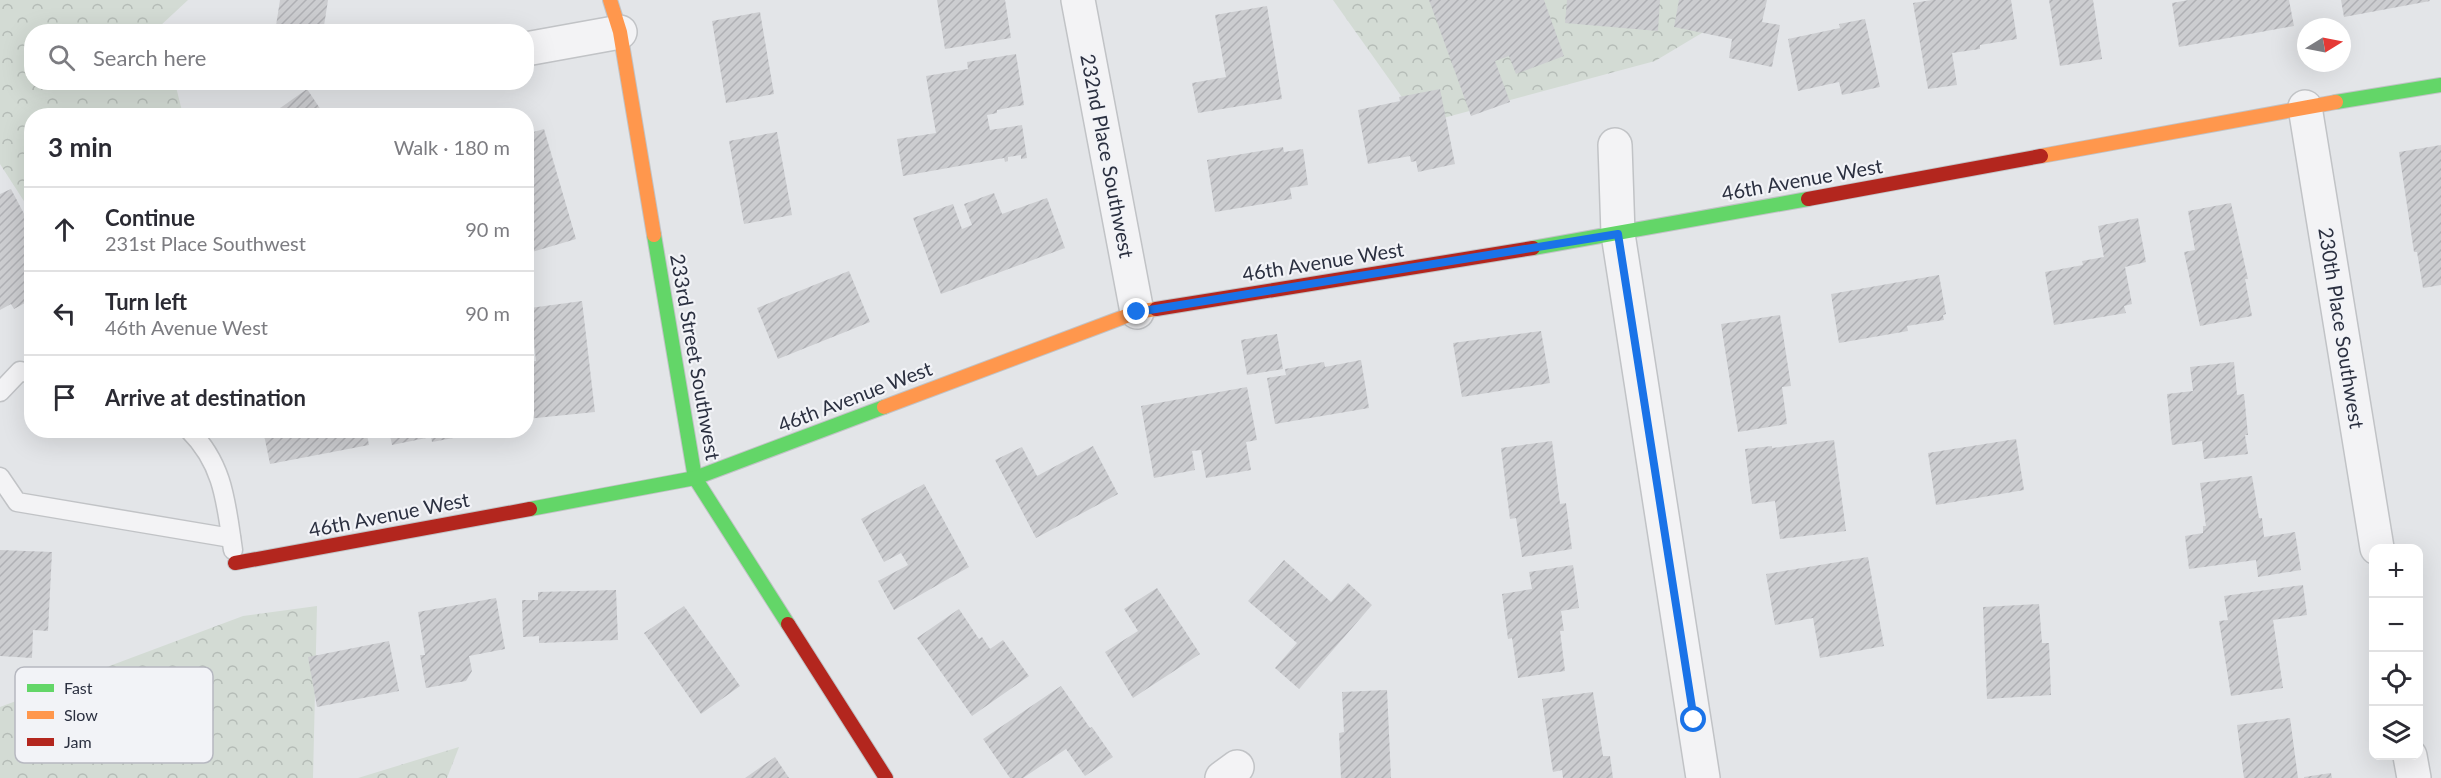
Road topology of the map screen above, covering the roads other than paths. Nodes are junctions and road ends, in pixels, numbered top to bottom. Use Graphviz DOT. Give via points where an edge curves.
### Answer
graph roads {
  1 [pos="610,0"];
  2 [pos="1078,0"];
  3 [pos="620,32"];
  4 [pos="534,48"];
  5 [pos="2441,85"];
  6 [pos="2305,107"];
  7 [pos="1615,145"];
  8 [pos="1618,234"];
  9 [pos="1137,312"];
  10 [pos="24,372"];
  11 [pos="0,392"];
  12 [pos="196,438"];
  13 [pos="0,477"];
  14 [pos="695,477"];
  15 [pos="231,538"];
  16 [pos="2376,544"];
  17 [pos="235,563"];
  18 [pos="2411,760"];
  19 [pos="886,778"];
  20 [pos="1703,778"];
  21 [pos="2414,778"];
  1 -- 3 [label="street, 233rd Street Southwest"];
  2 -- 9 [label="street, 232nd Place Southwest"];
  3 -- 4 [label="street"];
  3 -- 14 [label="street, 233rd Street Southwest"];
  5 -- 6 [label="street, 46th Avenue West"];
  6 -- 8 [label="street, 46th Avenue West"];
  6 -- 16 [label="street, 230th Place Southwest"];
  7 -- 8 [label="street"];
  8 -- 9 [label="street, 46th Avenue West"];
  8 -- 20 [label="street"];
  9 -- 14 [label="street, 46th Avenue West"];
  10 -- 11 [label="lane" via="20,371"];
  12 -- 15 [label="lane" via="222,482"];
  13 -- 15 [label="lane" via="16,502"];
  14 -- 17 [label="street, 46th Avenue West"];
  14 -- 19 [label="street, 233rd Street Southwest"];
  15 -- 17 [label="lane"];
  18 -- 21 [label="street"];
}
